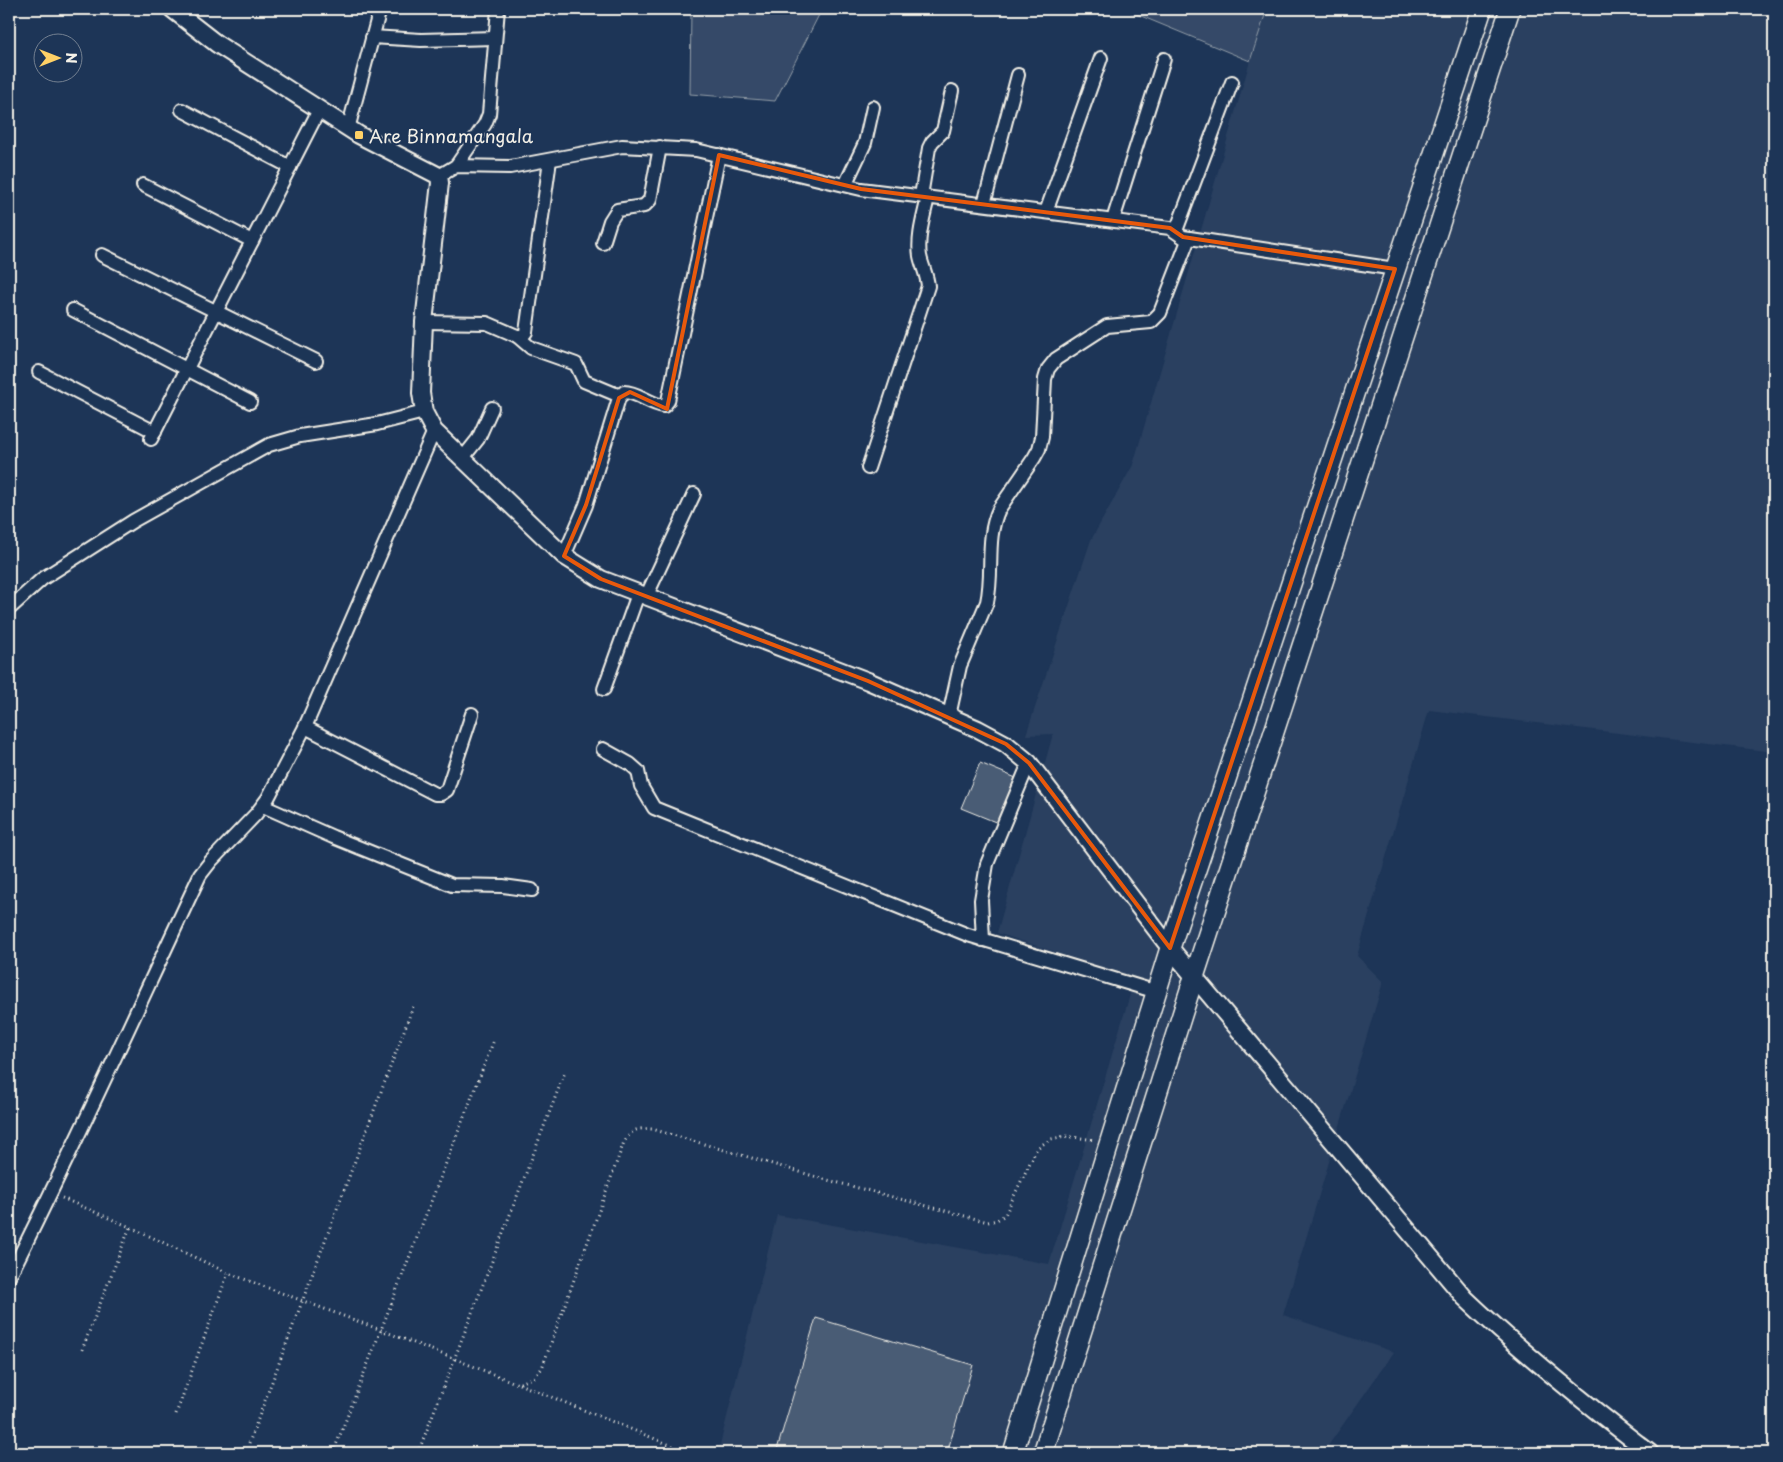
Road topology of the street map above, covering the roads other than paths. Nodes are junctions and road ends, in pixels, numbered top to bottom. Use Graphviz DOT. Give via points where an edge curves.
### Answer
graph roads {
  1 [pos="172,9"];
  2 [pos="380,9"];
  3 [pos="498,9"];
  4 [pos="1482,9"];
  5 [pos="1510,9"];
  6 [pos="372,37"];
  7 [pos="495,38"];
  8 [pos="1101,58"];
  9 [pos="1164,59"];
  10 [pos="1018,75"];
  11 [pos="1232,82"];
  12 [pos="952,91"];
  13 [pos="873,107"];
  14 [pos="182,110"];
  15 [pos="319,110"];
  16 [pos="348,129"];
  17 [pos="660,147"];
  18 [pos="719,155"];
  19 [pos="550,160"];
  20 [pos="456,166"];
  21 [pos="290,167"];
  22 [pos="439,176"];
  23 [pos="143,185"];
  24 [pos="845,186"];
  25 [pos="924,197"];
  26 [pos="984,204"];
  27 [pos="1046,212"];
  28 [pos="1113,220"];
  29 [pos="1176,231"];
  30 [pos="1189,238"];
  31 [pos="252,241"];
  32 [pos="603,243"];
  33 [pos="102,255"];
  34 [pos="1395,269"];
  35 [pos="73,310"];
  36 [pos="216,311"];
  37 [pos="424,322"];
  38 [pos="517,336"];
  39 [pos="316,360"];
  40 [pos="187,369"];
  41 [pos="39,372"];
  42 [pos="620,396"];
  43 [pos="250,402"];
  44 [pos="492,408"];
  45 [pos="424,412"];
  46 [pos="434,431"];
  47 [pos="462,459"];
  48 [pos="868,468"];
  49 [pos="694,494"];
  50 [pos="564,556"];
  51 [pos="642,595"];
  52 [pos="9,609"];
  53 [pos="604,689"];
  54 [pos="472,714"];
  55 [pos="949,716"];
  56 [pos="305,728"];
  57 [pos="602,749"];
  58 [pos="1029,763"];
  59 [pos="263,806"];
  60 [pos="532,890"];
  61 [pos="983,940"];
  62 [pos="1170,948"];
  63 [pos="1194,977"];
  64 [pos="1157,992"];
  65 [pos="9,1277"];
  66 [pos="1013,1453"];
  67 [pos="1043,1453"];
  68 [pos="1650,1453"];
  1 -- 15 [label="street" via="217,44"];
  2 -- 6 [label="street"];
  3 -- 7 [label="street"];
  4 -- 34 [label="main road"];
  5 -- 63 [label="main road"];
  6 -- 7 [label="street" via="421,40"];
  6 -- 16 [label="street"];
  7 -- 20 [label="street" via="486,124"];
  8 -- 27 [label="street"];
  9 -- 28 [label="street"];
  10 -- 26 [label="street"];
  11 -- 29 [label="street"];
  12 -- 25 [label="street" via="943,131 929,148"];
  13 -- 24 [label="street" via="865,143"];
  14 -- 21 [label="street"];
  15 -- 16 [label="street"];
  15 -- 21 [label="street"];
  16 -- 22 [label="street"];
  17 -- 18 [label="street"];
  17 -- 19 [label="street" via="622,146"];
  17 -- 32 [label="street" via="650,200 644,206 617,210"];
  18 -- 24 [label="street"];
  18 -- 42 [label="street" via="668,401 664,406 630,392"];
  19 -- 20 [label="street" via="510,167"];
  19 -- 38 [label="street" via="526,332"];
  20 -- 22 [label="street"];
  21 -- 31 [label="street"];
  22 -- 37 [label="street"];
  23 -- 31 [label="street"];
  24 -- 25 [label="street"];
  25 -- 26 [label="street"];
  25 -- 48 [label="street" via="919,246 928,286"];
  26 -- 27 [label="street"];
  27 -- 28 [label="street"];
  28 -- 29 [label="street"];
  29 -- 30 [label="street"];
  30 -- 34 [label="street"];
  30 -- 55 [label="street" via="1156,318 1151,322 1107,326 1056,359 1048,369 1039,449 995,518 990,544 988,597 960,666"];
  31 -- 36 [label="street"];
  33 -- 36 [label="street"];
  34 -- 62 [label="main road"];
  35 -- 40 [label="street"];
  36 -- 39 [label="street"];
  36 -- 40 [label="street"];
  37 -- 38 [label="street" via="487,323"];
  37 -- 45 [label="street" via="421,393"];
  38 -- 42 [label="street" via="531,348 576,364 584,380"];
  40 -- 41 [label="street" via="153,436"];
  40 -- 43 [label="street"];
  42 -- 50 [label="street" via="586,505"];
  44 -- 47 [label="street" via="478,439"];
  45 -- 46 [label="street"];
  45 -- 52 [label="street" via="269,445 133,521 42,579"];
  46 -- 47 [label="street"];
  46 -- 56 [label="street"];
  47 -- 50 [label="street"];
  49 -- 51 [label="street"];
  50 -- 51 [label="street" via="601,579"];
  51 -- 53 [label="street"];
  51 -- 55 [label="street" via="868,681"];
  54 -- 56 [label="street" via="447,790 441,794"];
  55 -- 58 [label="street" via="1006,744"];
  56 -- 59 [label="street"];
  57 -- 61 [label="street" via="638,771 641,786 654,808"];
  58 -- 61 [label="street" via="988,864 981,900"];
  58 -- 62 [label="street"];
  59 -- 60 [label="street" via="452,885"];
  59 -- 65 [label="street" via="200,875 52,1193"];
  61 -- 64 [label="street"];
  62 -- 63 [label="street"];
  62 -- 64 [label="main road"];
  63 -- 67 [label="main road"];
  63 -- 68 [label="street" via="1465,1298 1574,1395"];
  64 -- 66 [label="main road"];
}
